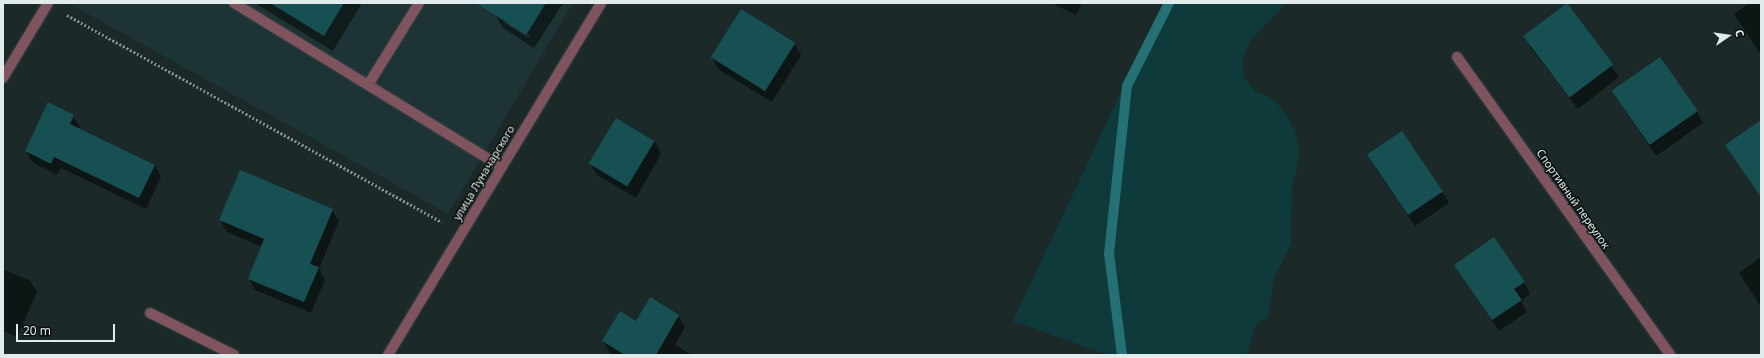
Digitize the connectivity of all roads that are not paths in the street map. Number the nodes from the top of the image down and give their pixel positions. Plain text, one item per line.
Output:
1 (234, 3) edge
2 (419, 3) edge
3 (601, 3) edge
4 (48, 4) edge
5 (1457, 57) dead end
6 (3, 78) edge
7 (368, 85) junction
8 (502, 166) junction
9 (150, 313) dead end
10 (234, 355) edge
11 (388, 355) edge
12 (1670, 355) edge

1 - 7 street
2 - 7 street
3 - 8 street, улица Луначарского
4 - 6 street
5 - 12 street, Спортивный переулок
7 - 8 street
8 - 11 street, улица Луначарского
9 - 10 street

